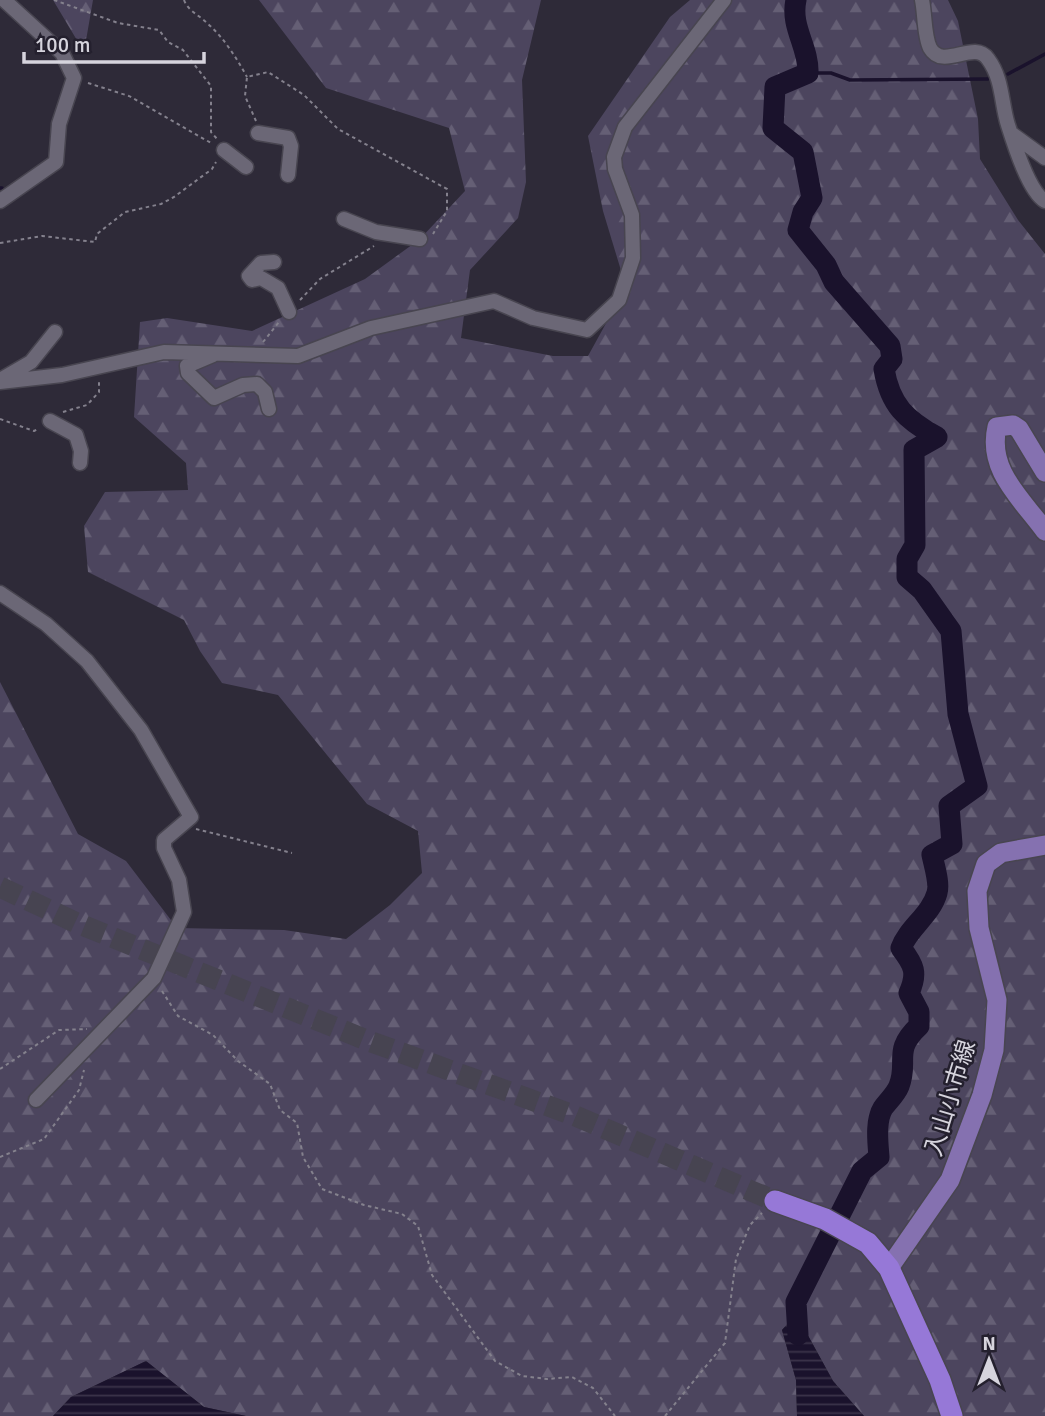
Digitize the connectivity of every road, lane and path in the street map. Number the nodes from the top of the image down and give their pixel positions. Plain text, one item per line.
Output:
1 (5, 0) edge
2 (54, 0) edge
3 (184, 0) edge
4 (723, 0) edge
5 (922, 0) edge
6 (247, 77) dead end
7 (258, 133) dead end
8 (1011, 134) junction
9 (224, 150) junction
10 (1045, 158) edge
11 (246, 167) dead end
12 (288, 175) dead end
13 (0, 201) edge
14 (1045, 201) edge
15 (344, 219) dead end
16 (420, 239) dead end
17 (0, 243) edge
18 (274, 262) dead end
19 (289, 312) dead end
20 (55, 332) dead end
21 (221, 352) junction
22 (97, 367) junction
23 (0, 381) edge
24 (270, 409) dead end
25 (0, 419) edge
26 (50, 421) junction
27 (80, 463) dead end
28 (1045, 472) edge
29 (1045, 531) edge
30 (0, 593) edge
31 (181, 827) junction
32 (1045, 845) edge
33 (292, 853) dead end
34 (154, 978) junction
35 (105, 1029) junction
36 (84, 1050) junction
37 (0, 1069) edge
38 (36, 1100) dead end
39 (0, 1157) edge
40 (775, 1201) joint
41 (890, 1268) junction
42 (615, 1416) edge
43 (665, 1416) edge
44 (952, 1416) edge

1 - 13 street
2 - 9 path
3 - 6 path
4 - 21 street
5 - 8 street
7 - 12 street
8 - 10 street
8 - 14 street
9 - 11 street
9 - 17 path
15 - 16 street
18 - 19 street
20 - 23 street
21 - 22 street
21 - 24 street
22 - 23 street
22 - 26 path
25 - 26 path
26 - 27 street
28 - 29 main road
30 - 31 street
31 - 33 path
31 - 34 street
32 - 41 main road, 入山小市線
34 - 35 street
34 - 42 path
35 - 36 street
35 - 37 path
36 - 38 street
36 - 39 path
40 - 41 highway
40 - 43 path
41 - 44 highway

